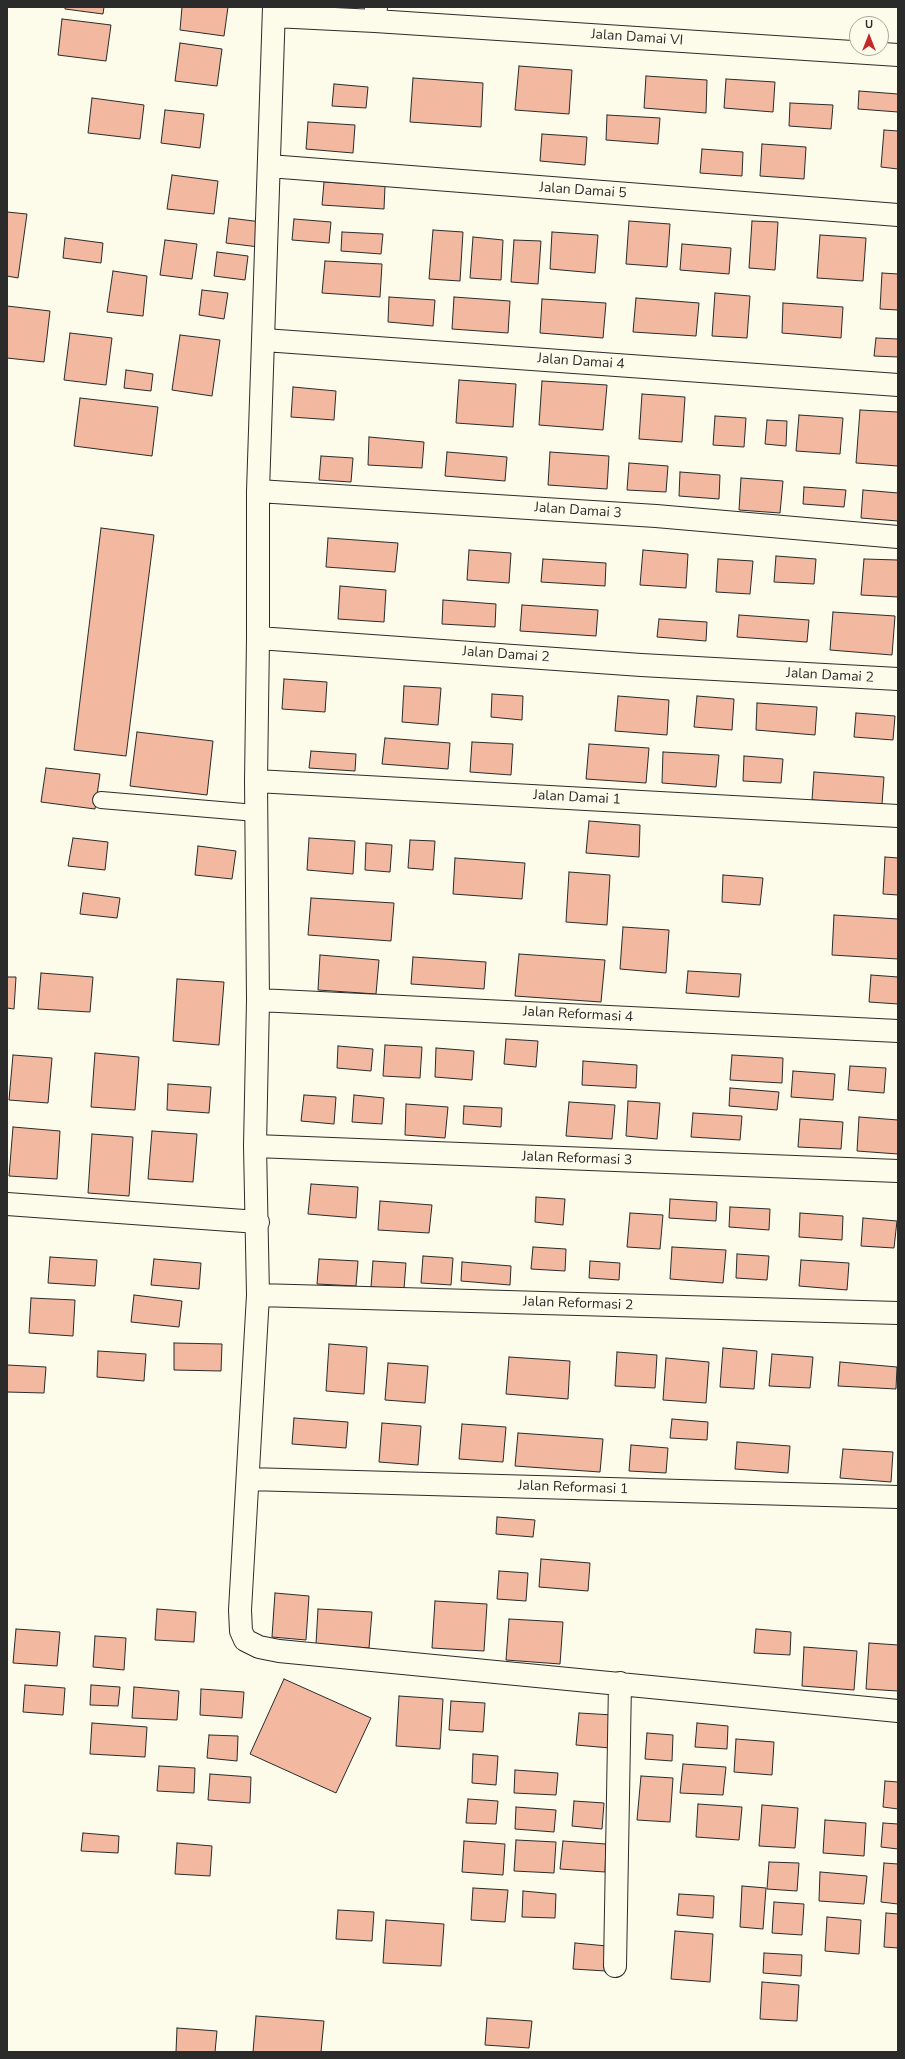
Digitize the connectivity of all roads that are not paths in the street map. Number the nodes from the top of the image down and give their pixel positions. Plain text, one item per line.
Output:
1 (274, 11) edge
2 (376, 14) edge
3 (898, 55) edge
4 (269, 166) junction
5 (898, 215) edge
6 (264, 340) junction
7 (898, 385) edge
8 (258, 491) junction
9 (898, 536) edge
10 (258, 638) junction
11 (898, 680) edge
12 (256, 781) junction
13 (101, 800) dead end
14 (256, 812) junction
15 (898, 816) edge
16 (258, 1000) junction
17 (898, 1031) edge
18 (255, 1146) junction
19 (898, 1171) edge
20 (7, 1204) edge
21 (258, 1222) junction
22 (258, 1295) junction
23 (898, 1313) edge
24 (248, 1480) junction
25 (898, 1497) edge
26 (620, 1683) junction
27 (898, 1711) edge
28 (615, 1966) dead end

1 - 2 street, Jalan Damai VI
1 - 4 street
2 - 3 street, Jalan Damai VI
4 - 5 street, Jalan Damai 5
4 - 6 street
6 - 7 street, Jalan Damai 4
6 - 8 street
8 - 9 street, Jalan Damai 3
8 - 10 street
10 - 11 street, Jalan Damai 2
10 - 12 street
12 - 14 street
12 - 15 street, Jalan Damai 1
13 - 14 lane
14 - 16 street
16 - 17 street, Jalan Reformasi 4
16 - 18 street
18 - 19 street, Jalan Reformasi 3
18 - 21 street
20 - 21 street
21 - 22 street
22 - 23 street, Jalan Reformasi 2
22 - 24 street
24 - 25 street, Jalan Reformasi 1
24 - 26 street
26 - 27 street
26 - 28 street

